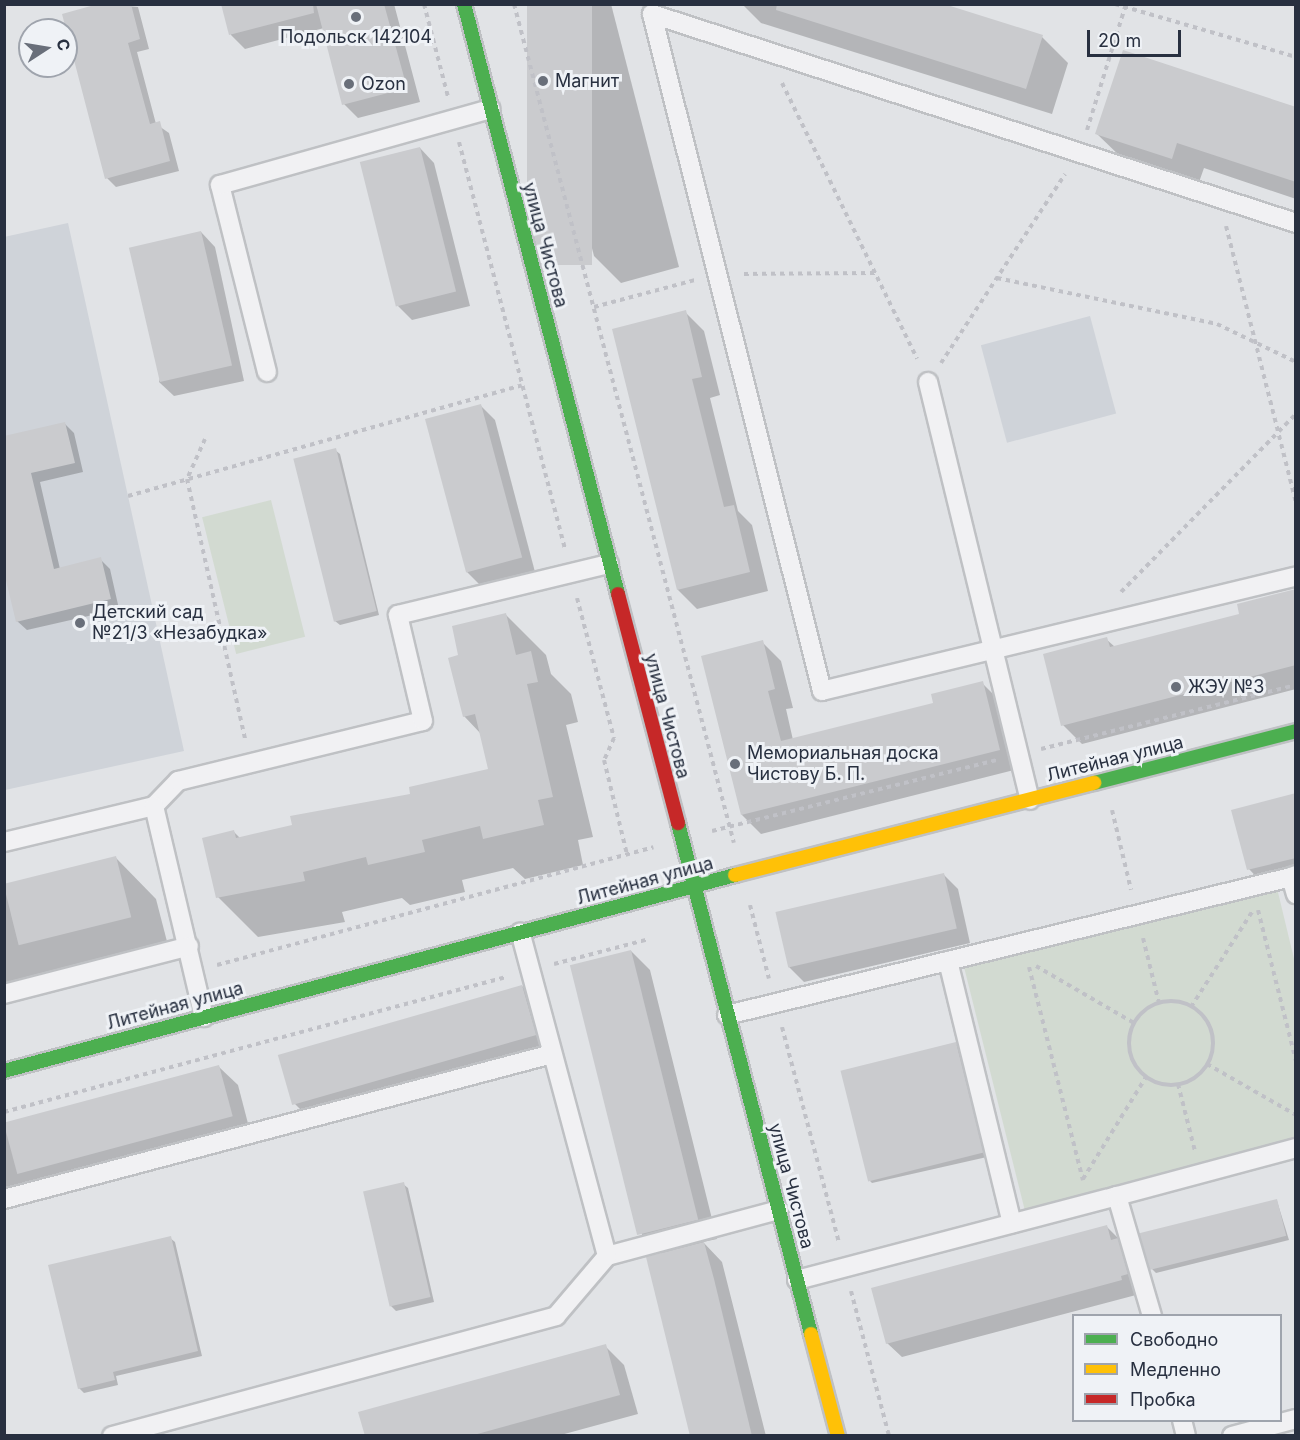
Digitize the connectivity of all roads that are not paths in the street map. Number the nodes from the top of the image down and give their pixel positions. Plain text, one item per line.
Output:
1 (464, 4) edge
2 (650, 9) edge
3 (491, 109) junction
4 (1296, 223) edge
5 (267, 372) dead end
6 (928, 382) road end
7 (609, 564) junction
8 (1296, 576) edge
9 (992, 650) junction
10 (1296, 731) edge
11 (1030, 800) junction
12 (154, 806) junction
13 (4, 842) edge
14 (1294, 882) edge
15 (693, 886) junction
16 (520, 932) junction
17 (189, 946) junction
18 (948, 961) junction
19 (4, 994) edge
20 (727, 1015) junction
21 (204, 1017) junction
22 (552, 1054) junction
23 (4, 1071) edge
24 (1296, 1148) edge
25 (1117, 1196) junction
26 (4, 1199) edge
27 (778, 1210) junction
28 (1012, 1223) junction
29 (607, 1256) junction
30 (797, 1280) junction
31 (1151, 1314) edge
32 (1296, 1419) edge
33 (112, 1436) edge
34 (838, 1436) edge
35 (1232, 1436) edge

1 - 3 street, улица Чистова
2 - 4 lane
2 - 9 lane
3 - 5 lane
3 - 7 street, улица Чистова
6 - 9 lane
7 - 12 lane
7 - 15 street, улица Чистова
8 - 9 lane
9 - 11 lane
10 - 11 street, Литейная улица
11 - 15 street, Литейная улица
12 - 13 lane
12 - 17 lane
14 - 18 lane
15 - 16 street, Литейная улица
15 - 20 street, улица Чистова
16 - 21 street, Литейная улица
16 - 22 lane
17 - 19 lane
17 - 21 lane
18 - 20 lane
18 - 28 lane
20 - 27 street, улица Чистова
21 - 23 street, Литейная улица
22 - 26 lane
22 - 29 lane
24 - 25 lane
25 - 28 lane
25 - 31 lane
27 - 29 lane
27 - 30 street, улица Чистова
28 - 30 lane
29 - 33 lane
30 - 34 street, улица Чистова
32 - 35 lane

